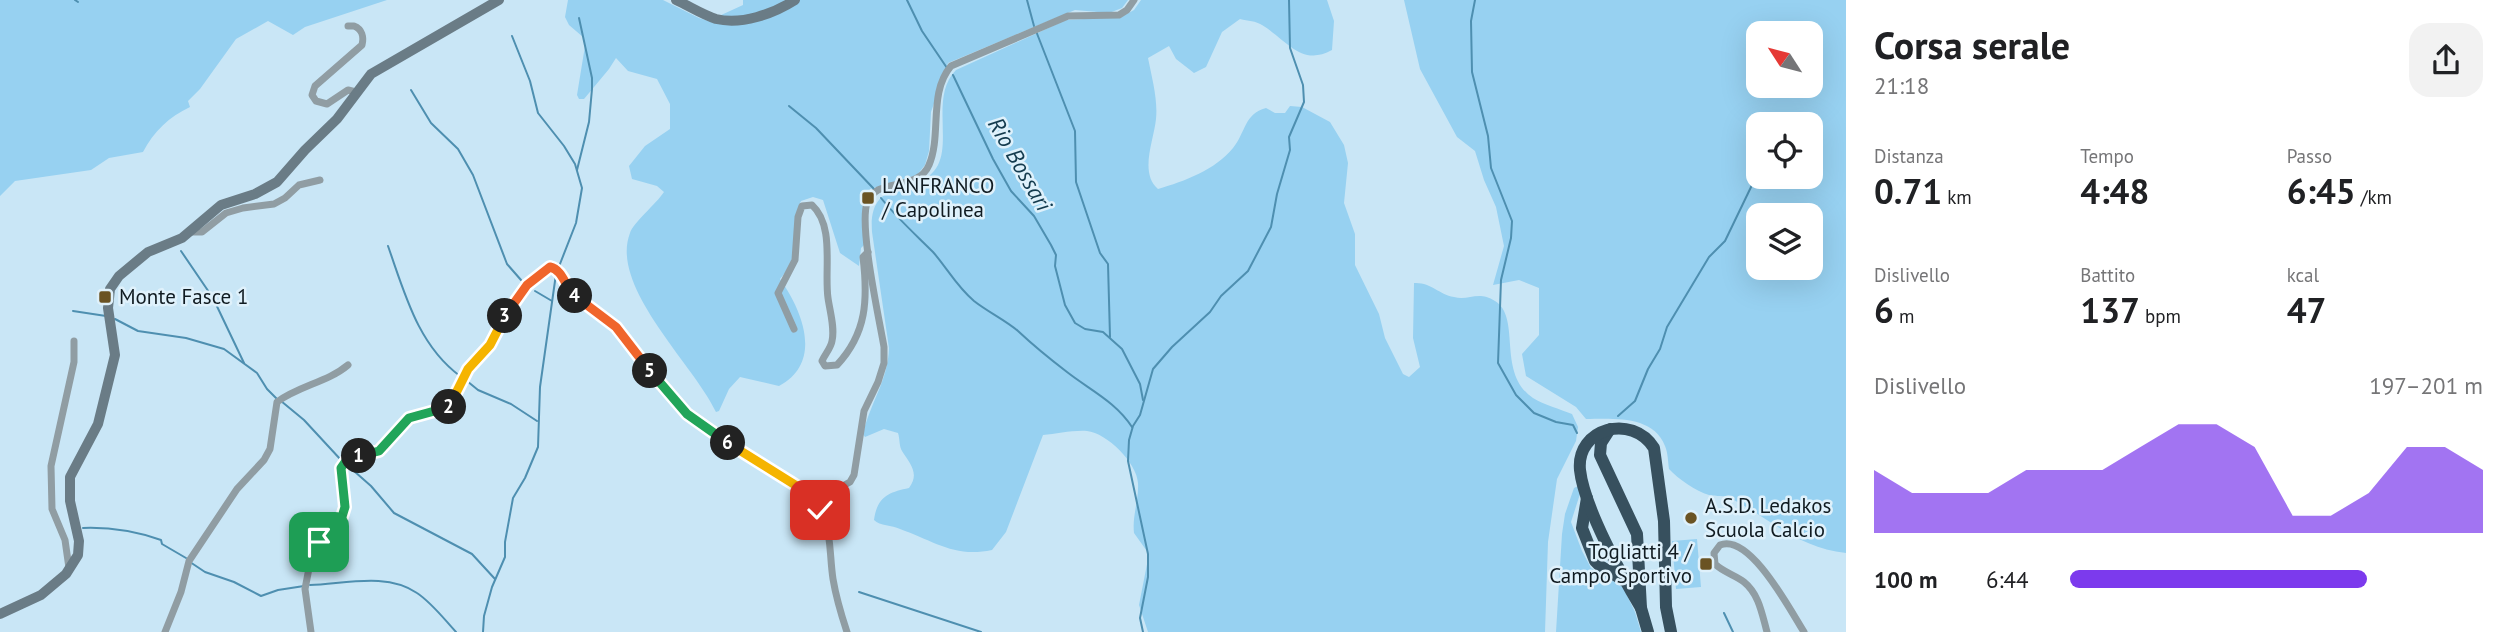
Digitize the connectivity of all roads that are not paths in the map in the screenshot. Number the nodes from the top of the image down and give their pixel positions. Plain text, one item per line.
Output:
1 (499, 0) edge
2 (676, 0) edge
3 (794, 0) edge
4 (1134, 0) edge
5 (348, 26) dead end
6 (356, 92) junction
7 (320, 180) dead end
8 (191, 232) junction
9 (868, 252) junction
10 (794, 329) dead end
11 (74, 341) dead end
12 (348, 365) dead end
13 (1610, 429) junction
14 (800, 488) junction
15 (1587, 498) junction
16 (69, 569) junction
17 (1625, 581) junction
18 (1642, 608) junction
19 (0, 614) edge
20 (165, 632) edge
21 (310, 632) edge
22 (846, 632) edge
23 (1648, 632) edge
24 (1671, 632) edge
25 (1767, 632) edge
26 (1804, 632) edge

1 - 6 main road
2 - 3 main road
4 - 9 street
5 - 6 street
6 - 8 main road
7 - 8 street
8 - 16 main road
9 - 10 street
9 - 14 street
11 - 16 street
12 - 20 street
13 - 15 highway
13 - 18 highway
13 - 24 highway
14 - 21 street
14 - 22 street
15 - 17 highway
15 - 17 highway
16 - 19 main road
17 - 18 highway
18 - 23 highway
25 - 26 street

